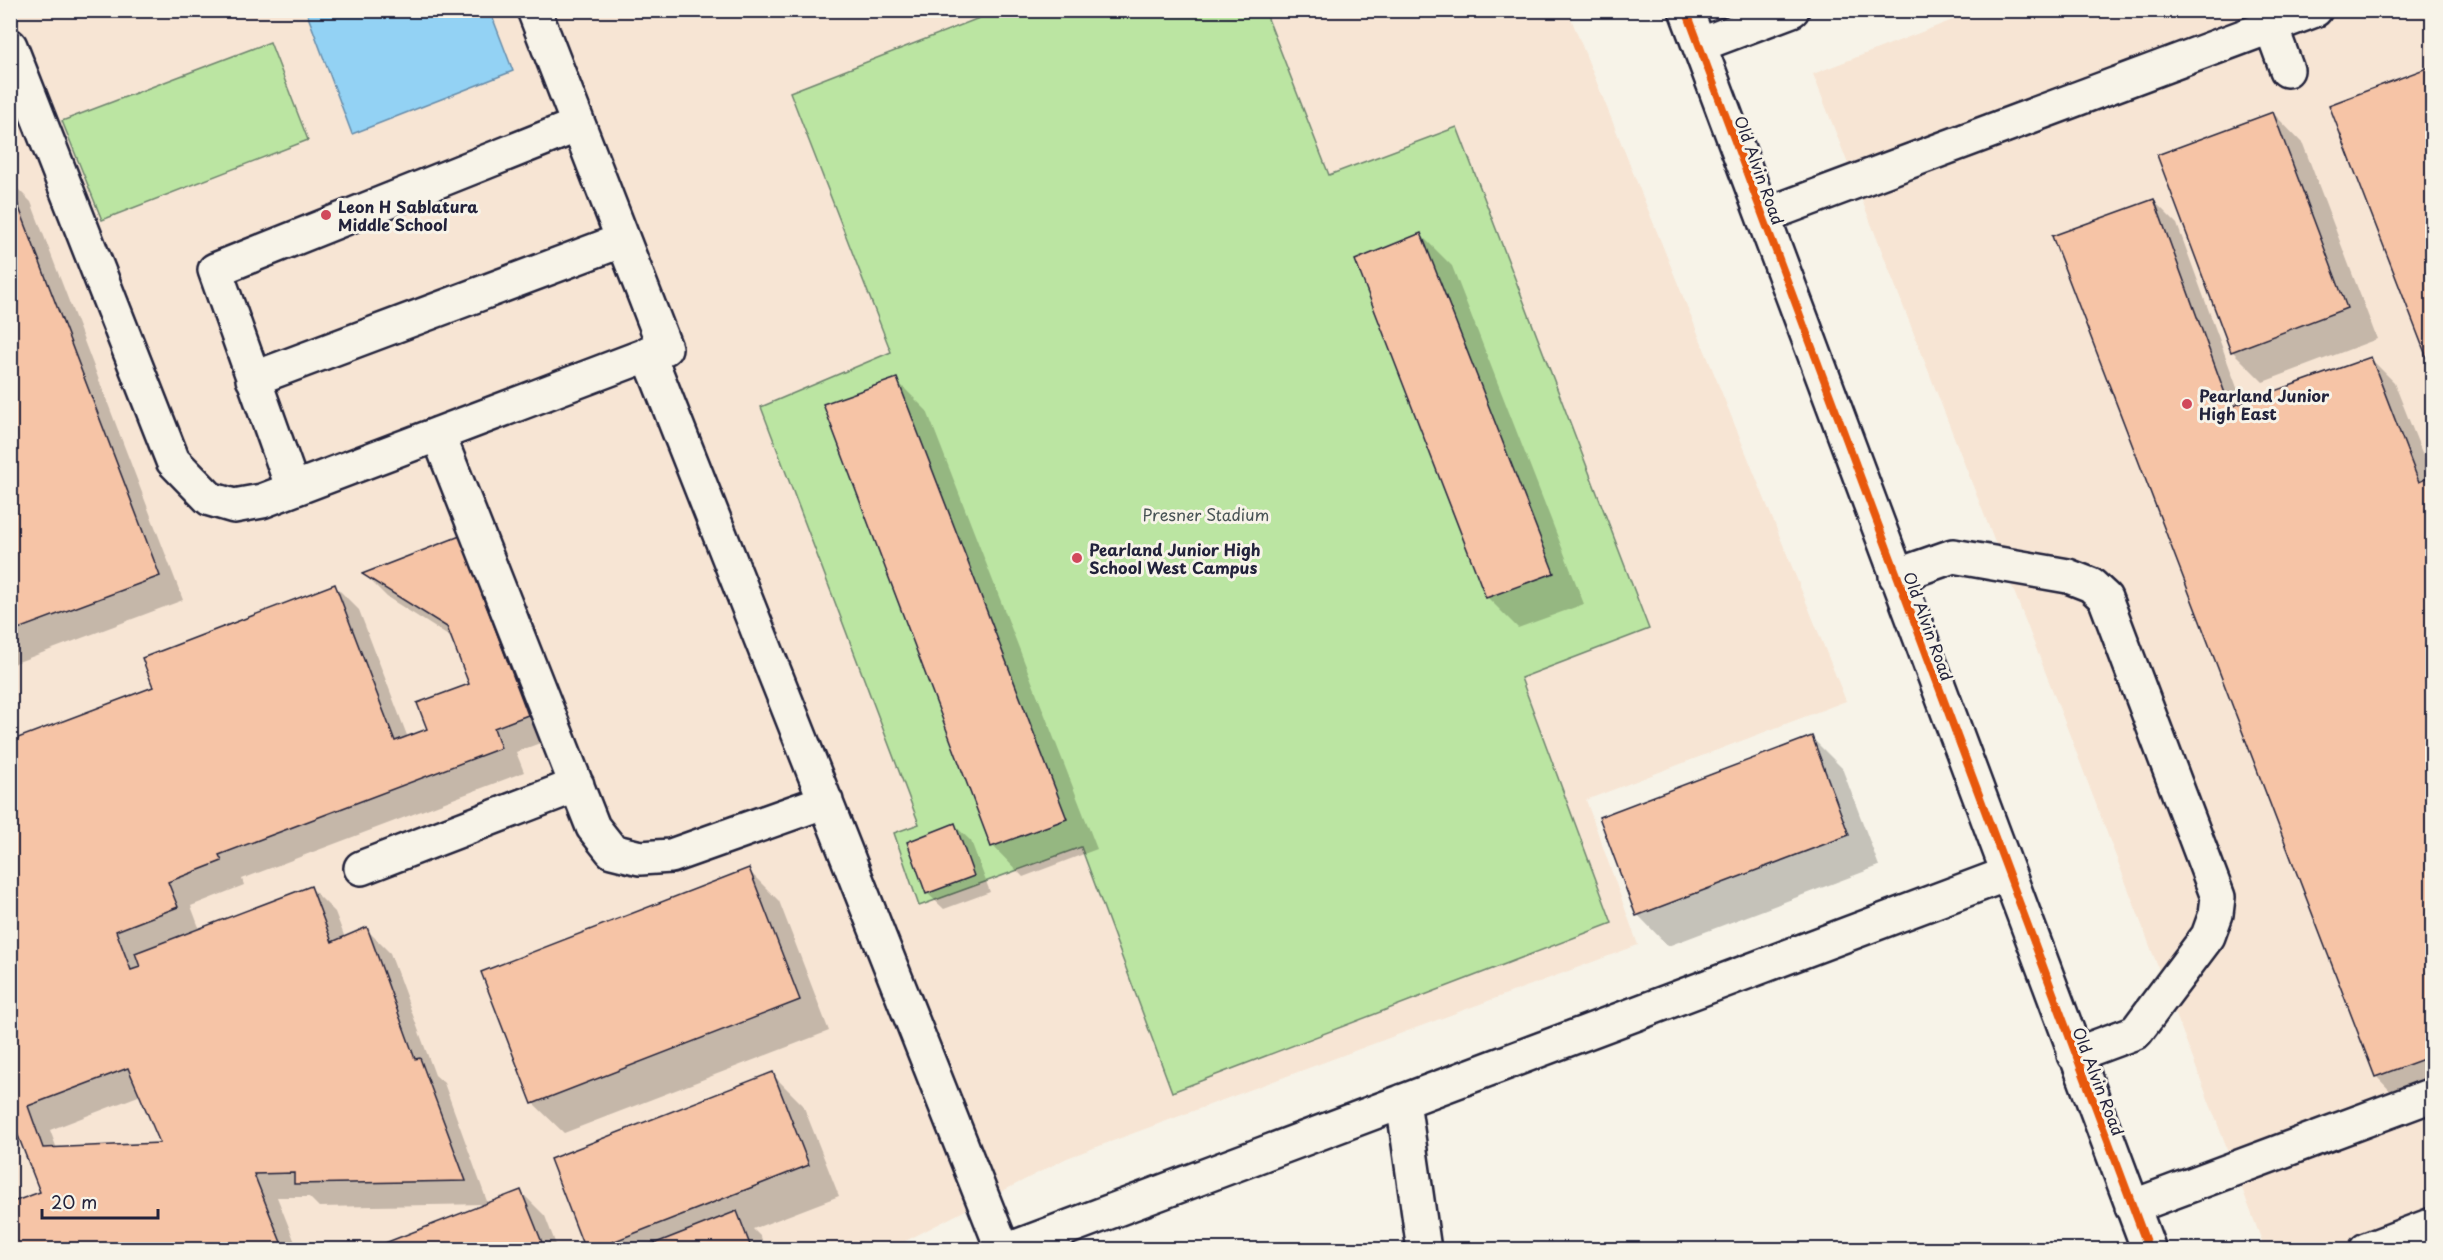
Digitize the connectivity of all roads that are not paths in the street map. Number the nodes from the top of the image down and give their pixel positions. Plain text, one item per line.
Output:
1 (534, 10) edge
2 (1686, 10) edge
3 (1792, 10) edge
4 (2315, 10) edge
5 (2268, 18) edge
6 (1699, 45) junction
7 (10, 46) edge
8 (2287, 70) dead end
9 (578, 124) junction
10 (1763, 216) junction
11 (623, 240) junction
12 (648, 354) junction
13 (253, 379) junction
14 (438, 434) junction
15 (293, 489) junction
16 (1896, 576) junction
17 (577, 785) junction
18 (826, 801) junction
19 (361, 868) dead end
20 (2007, 874) junction
21 (2074, 1055) junction
22 (2433, 1095) edge
23 (1403, 1101) junction
24 (2132, 1207) junction
25 (2433, 1225) edge
26 (1003, 1250) edge
27 (1008, 1250) edge
28 (1424, 1250) edge
29 (2149, 1250) edge
30 (2366, 1250) edge

1 - 9 street
2 - 6 street, Old Alvin Road
3 - 6 street
4 - 5 street
5 - 8 street
5 - 10 street
6 - 10 street, Old Alvin Road
7 - 15 street
9 - 11 street
9 - 13 street
10 - 16 street, Old Alvin Road
11 - 12 street
11 - 13 street
12 - 14 street
12 - 18 street
13 - 15 street
14 - 15 street
14 - 17 street
16 - 20 street, Old Alvin Road
16 - 21 street
17 - 18 street
17 - 19 street
18 - 26 street
20 - 21 street, Old Alvin Road
20 - 23 street
21 - 24 street, Old Alvin Road
22 - 24 street
23 - 27 street
23 - 28 street
24 - 29 street, Old Alvin Road
25 - 30 street

